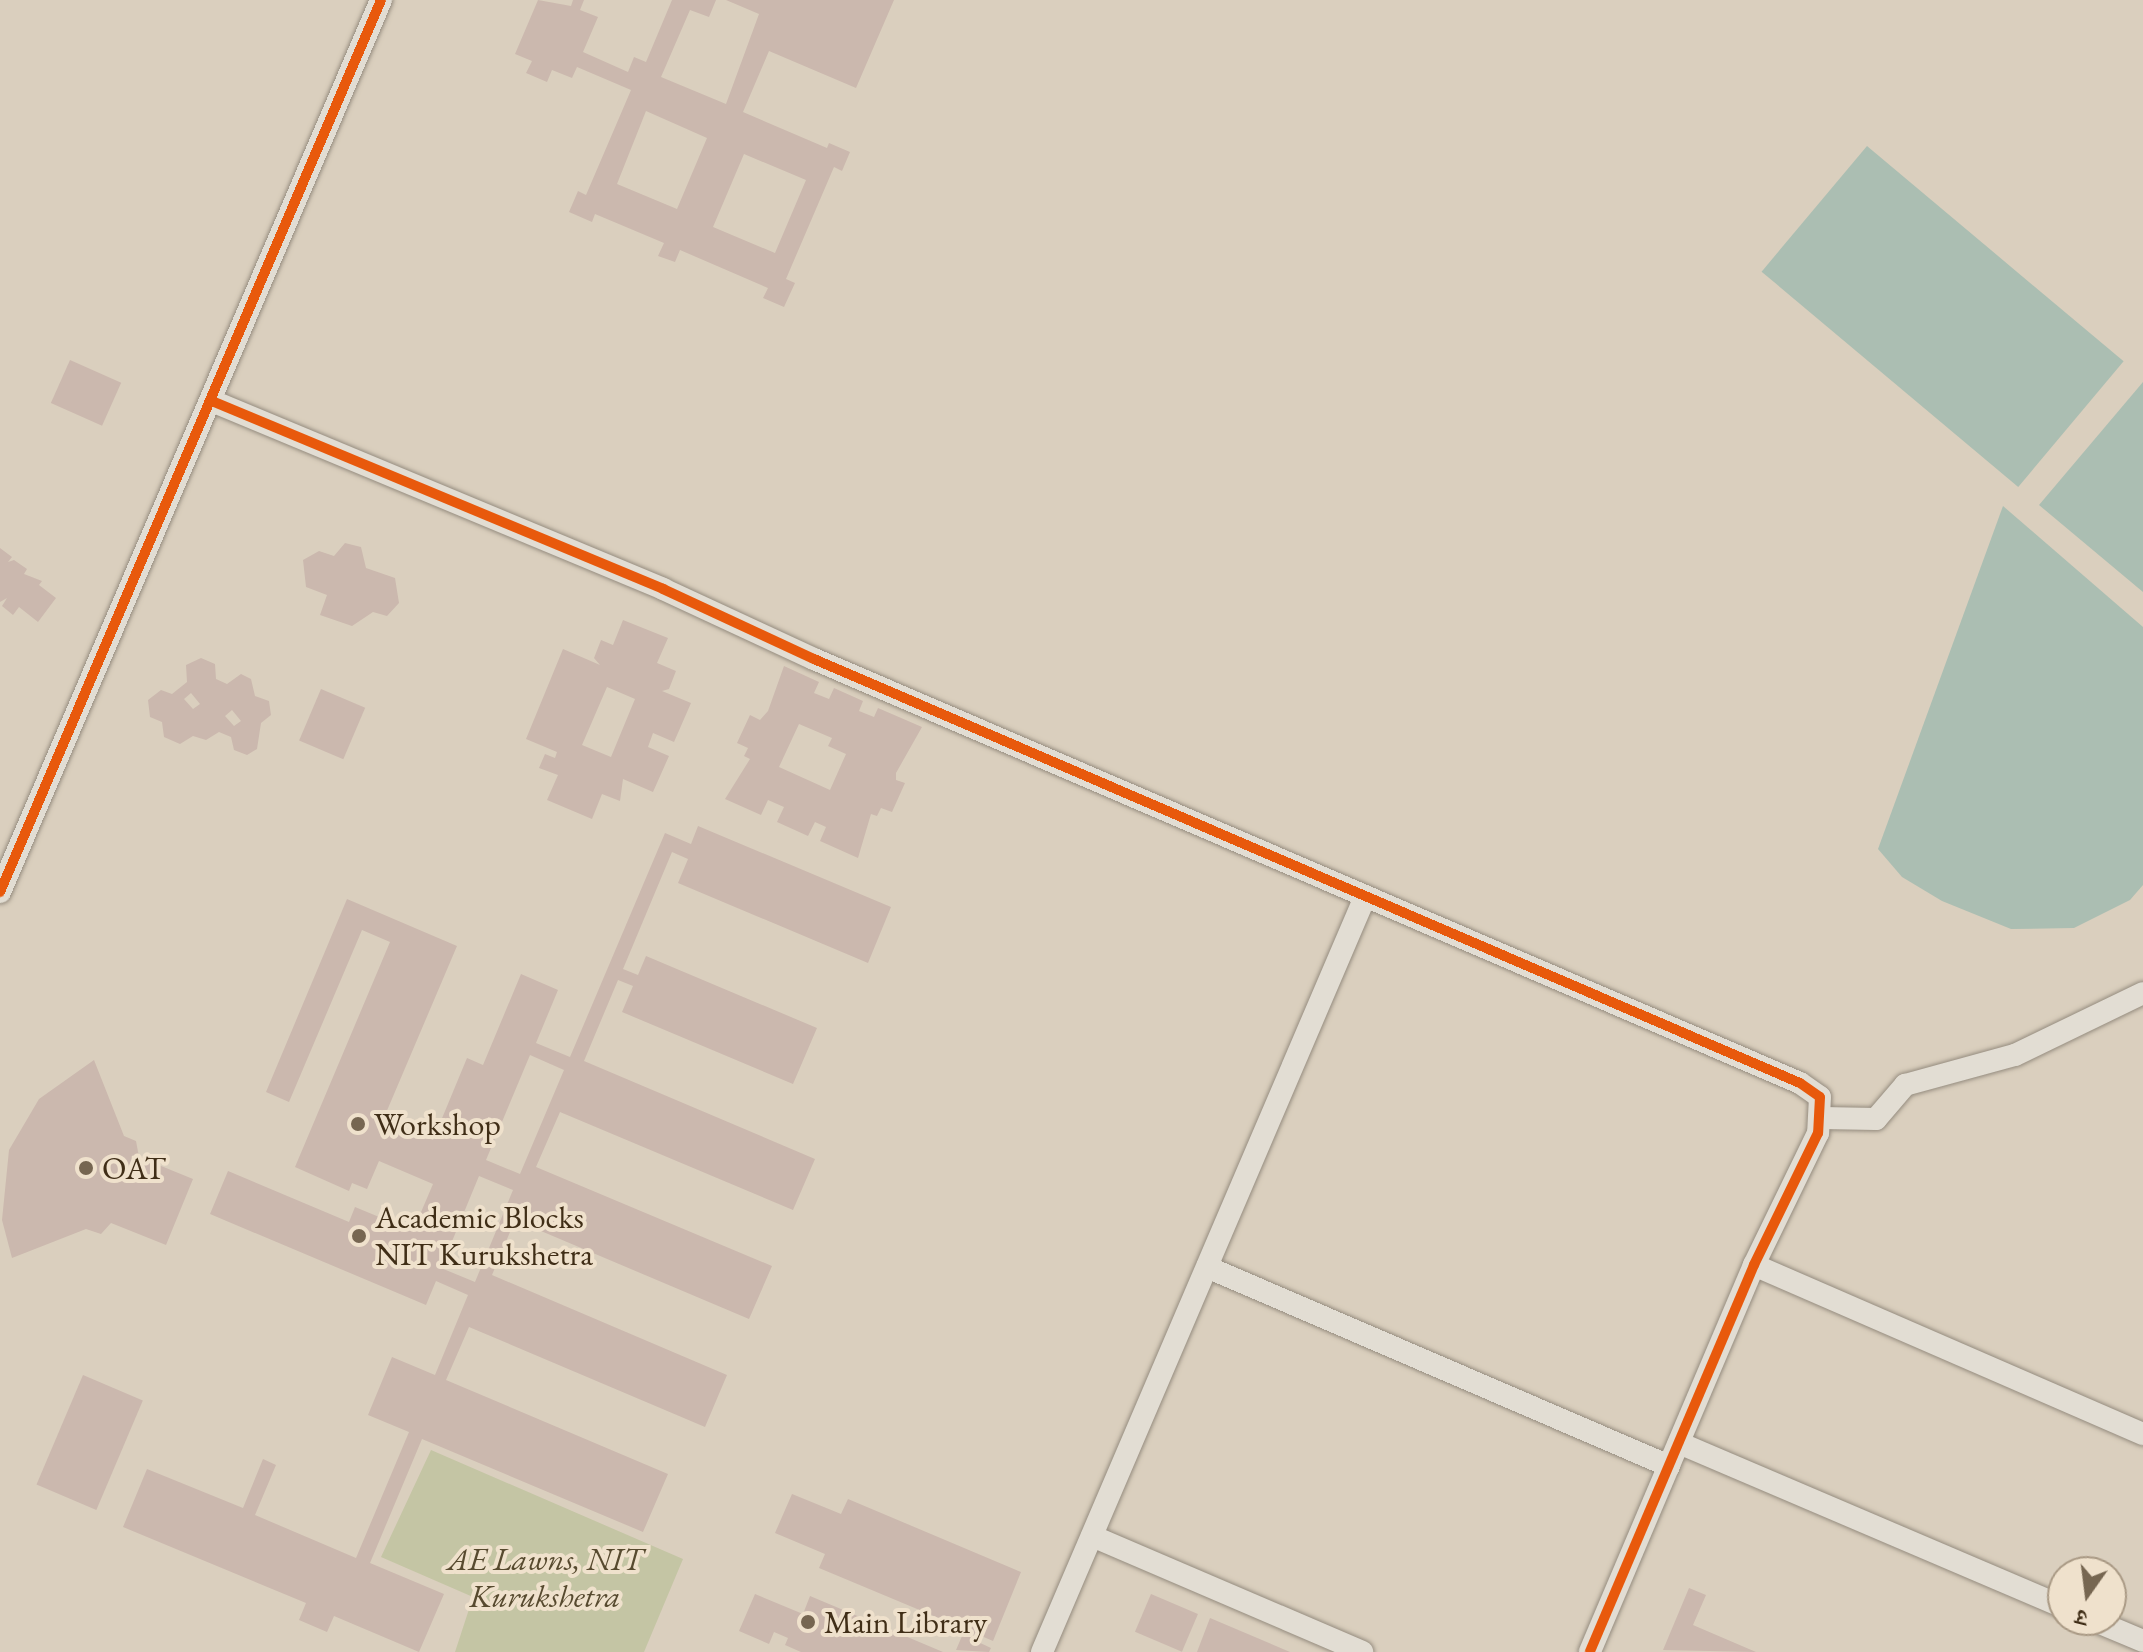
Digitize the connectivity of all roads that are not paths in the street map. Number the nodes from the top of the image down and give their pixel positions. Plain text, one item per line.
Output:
1 (381, 0) edge
2 (212, 401) junction
3 (0, 892) edge
4 (1365, 897) junction
5 (2143, 993) edge
6 (1822, 1118) junction
7 (1754, 1265) junction
8 (1207, 1267) junction
9 (2143, 1434) edge
10 (1679, 1443) junction
11 (1669, 1466) junction
12 (1092, 1536) junction
13 (2047, 1600) edge
14 (1042, 1652) edge
15 (1362, 1652) edge
16 (1590, 1652) edge

1 - 2 street
2 - 3 street
2 - 4 street
4 - 6 street
4 - 8 street
5 - 6 street
6 - 7 street
7 - 9 street
7 - 10 street
8 - 11 street
8 - 12 street
10 - 11 street
10 - 13 street
11 - 16 street
12 - 14 street
12 - 15 street

